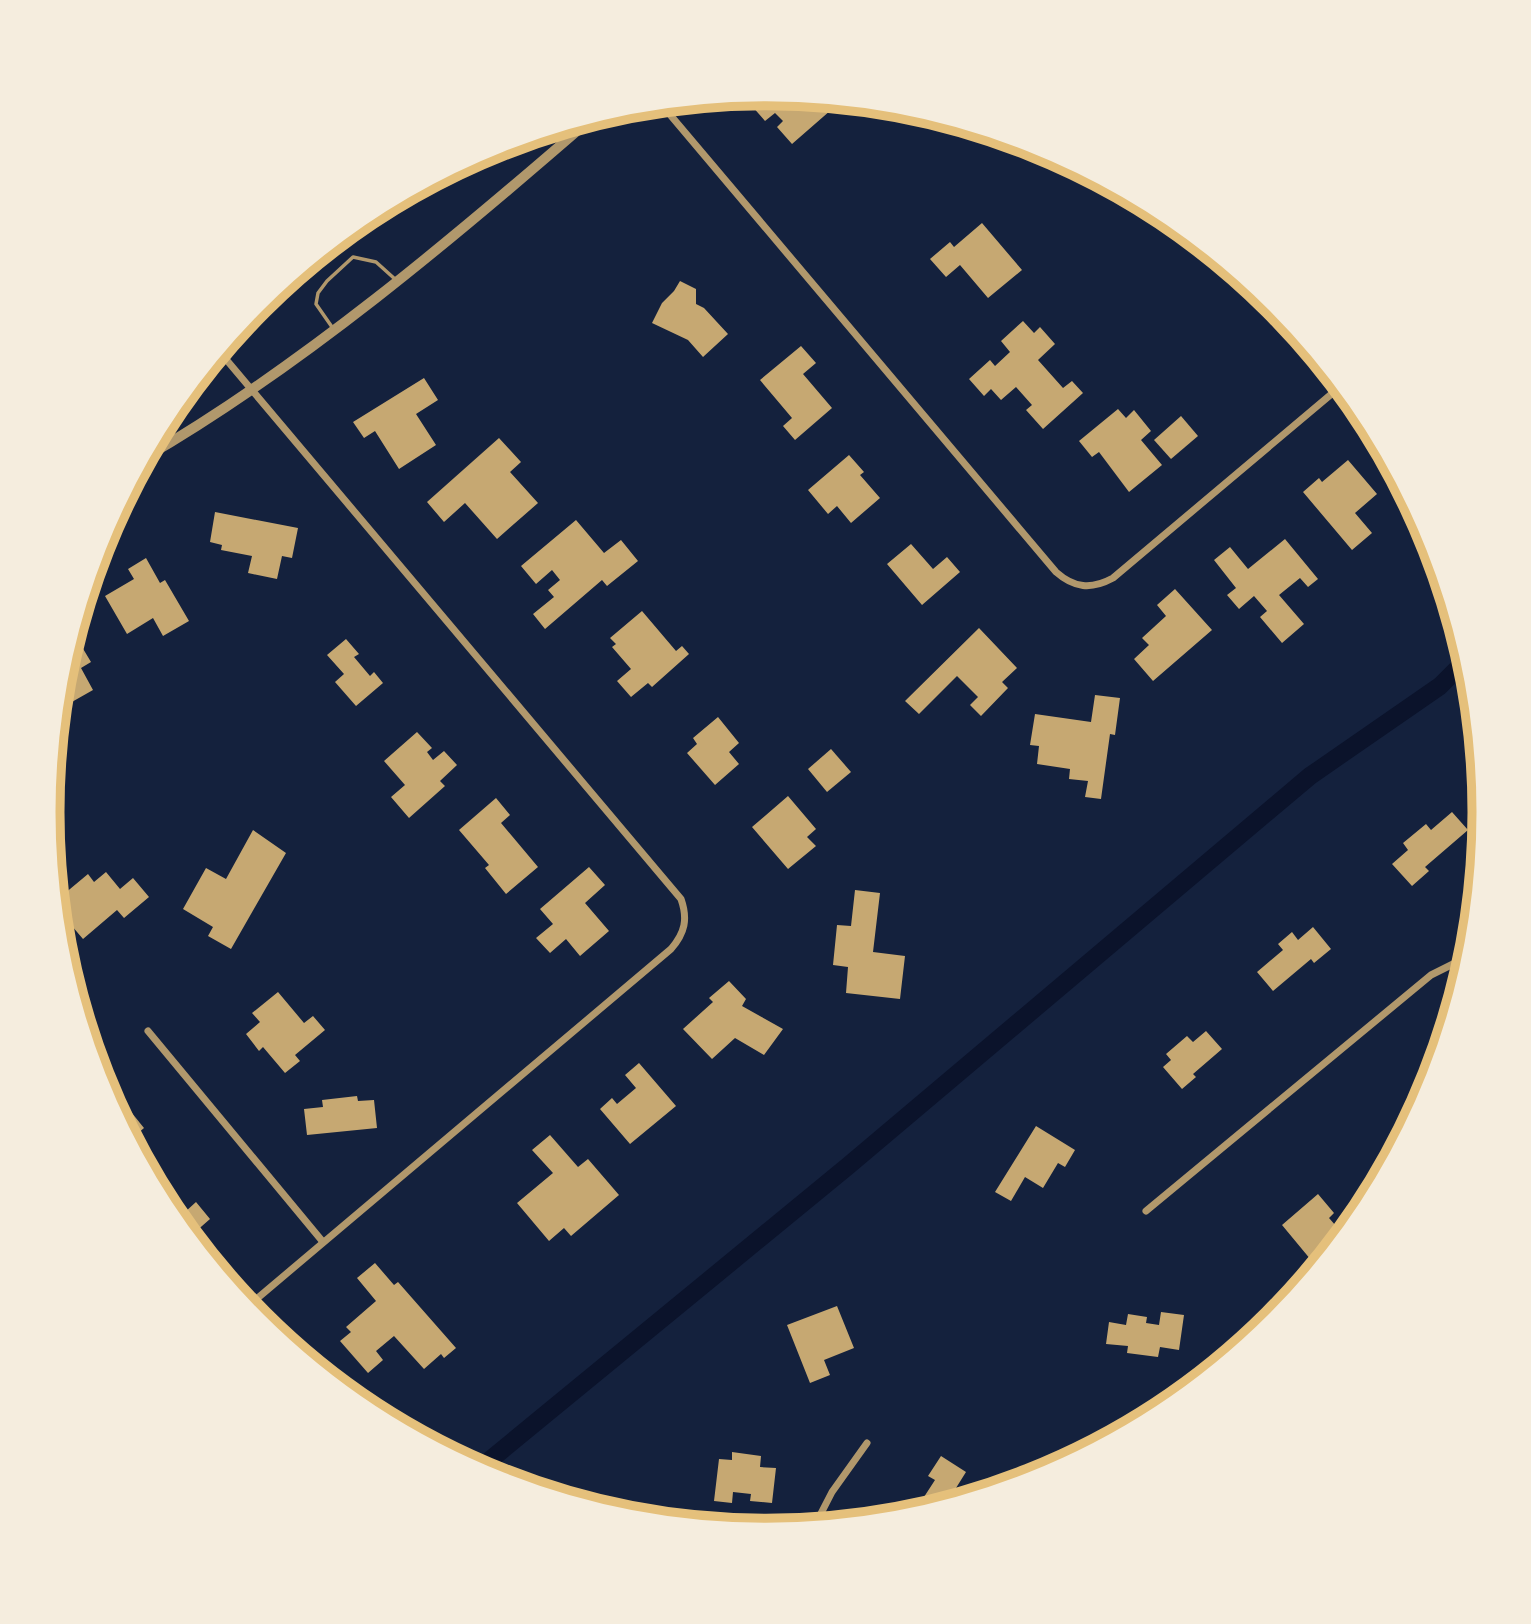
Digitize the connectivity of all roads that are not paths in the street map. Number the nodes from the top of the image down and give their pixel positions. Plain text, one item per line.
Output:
1 (668, 113) edge
2 (574, 133) edge
3 (396, 280) junction
4 (334, 329) junction
5 (225, 358) edge
6 (252, 388) junction
7 (1333, 392) edge
8 (160, 449) edge
9 (1455, 963) edge
10 (148, 1031) dead end
11 (1146, 1211) dead end
12 (323, 1242) junction
13 (256, 1300) edge
14 (867, 1443) dead end
15 (820, 1515) edge

1 - 7 street
2 - 3 street
3 - 4 street
3 - 4 lane
4 - 6 street
5 - 6 street
6 - 8 street
6 - 12 street
9 - 11 street
10 - 12 street
12 - 13 street
14 - 15 street

